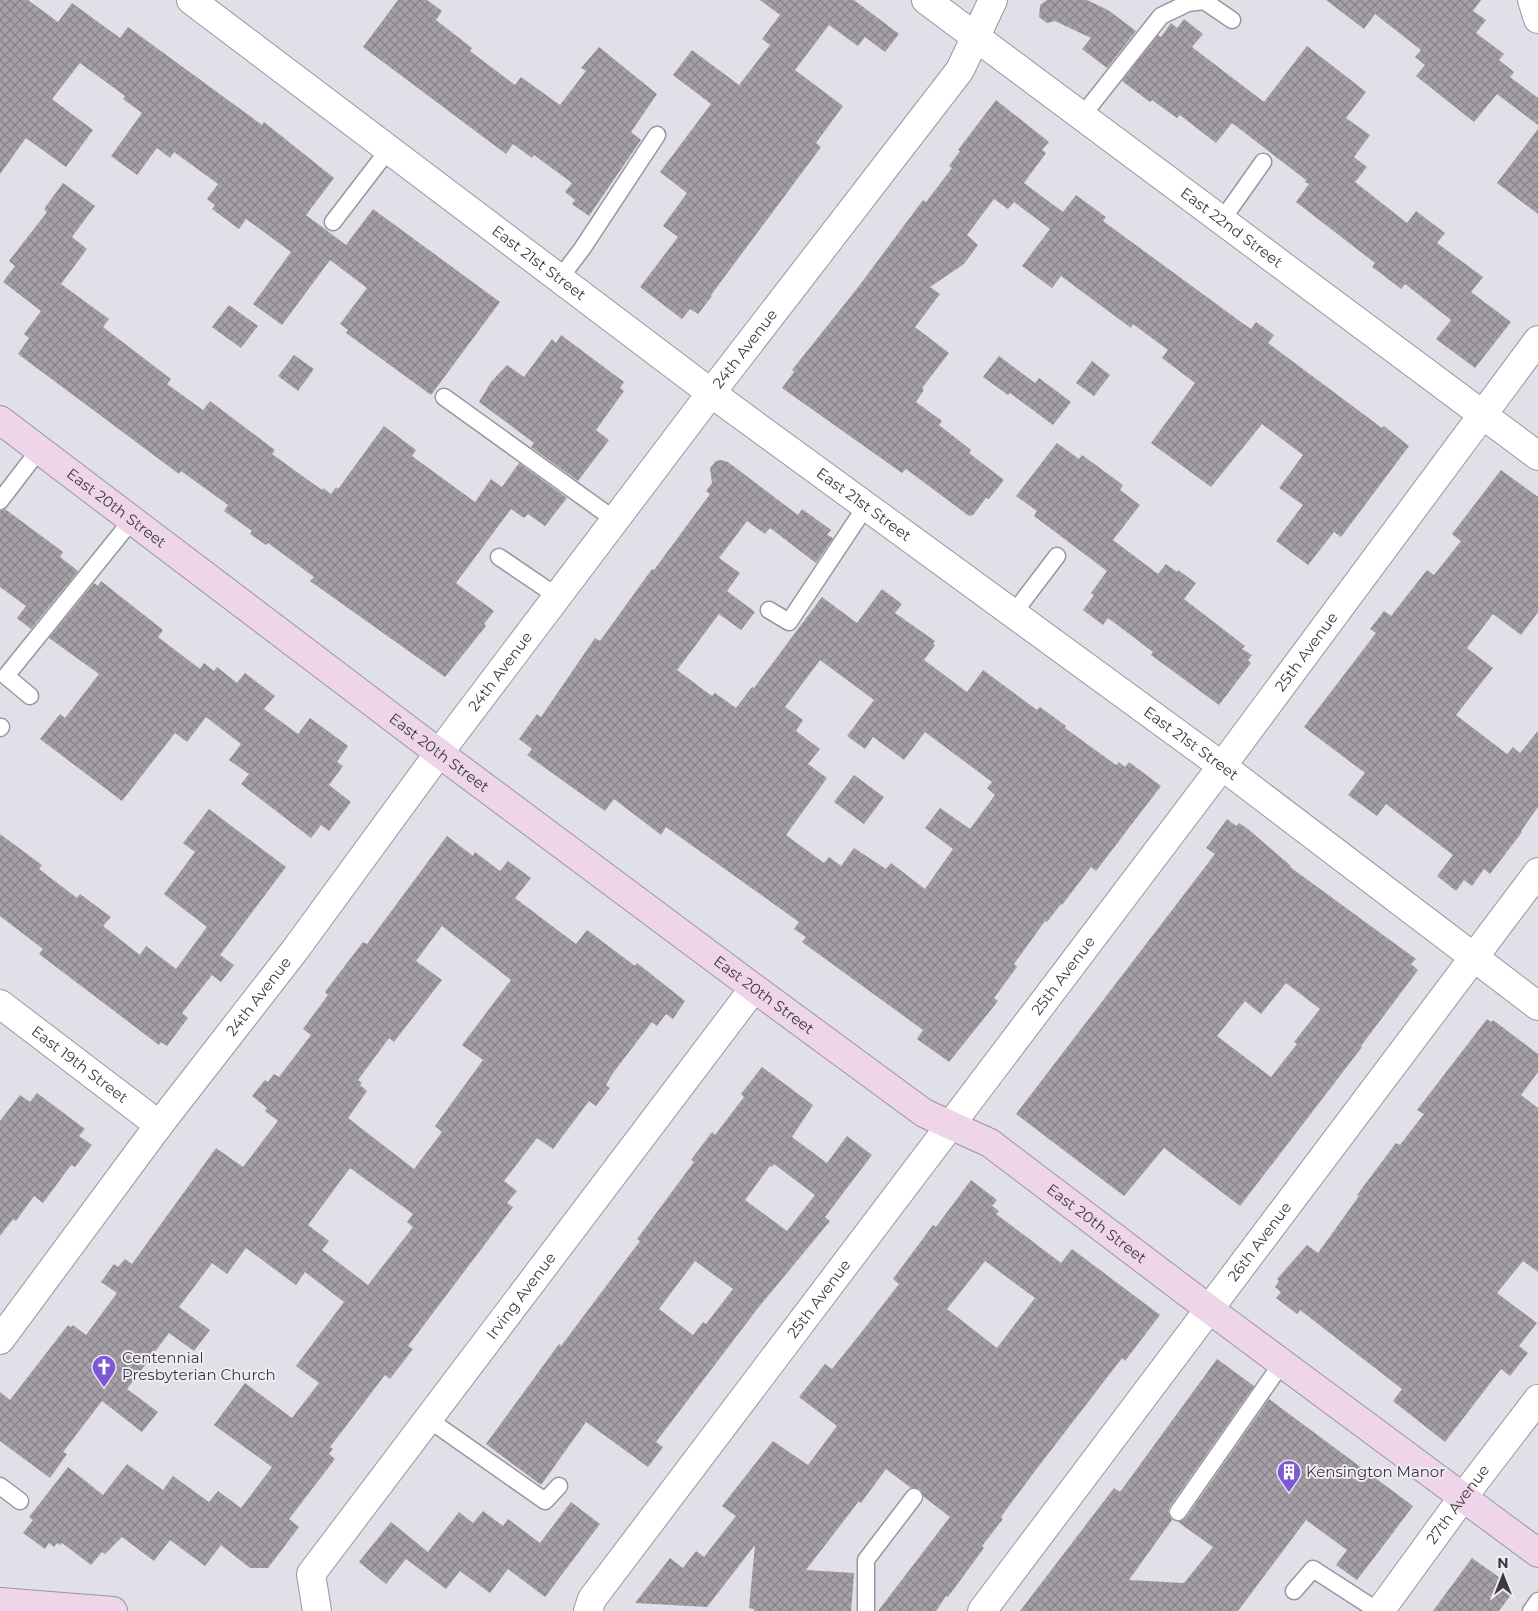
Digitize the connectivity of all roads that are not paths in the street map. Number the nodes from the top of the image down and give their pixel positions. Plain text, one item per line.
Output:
1 (191, 0) edge
2 (926, 0) edge
3 (993, 0) edge
4 (1532, 0) edge
5 (1538, 19) edge
6 (1232, 20) dead end
7 (976, 38) junction
8 (1082, 116) junction
9 (657, 135) dead end
10 (389, 149) junction
11 (1263, 162) dead end
12 (1222, 220) junction
13 (333, 222) dead end
14 (560, 278) junction
15 (1538, 340) edge
16 (711, 393) junction
17 (444, 397) dead end
18 (1483, 415) junction
19 (0, 420) edge
20 (40, 450) junction
21 (1538, 456) edge
22 (0, 501) edge
23 (866, 506) junction
24 (132, 520) junction
25 (615, 520) junction
26 (1057, 556) dead end
27 (499, 557) dead end
28 (558, 597) junction
29 (769, 610) dead end
30 (1014, 614) junction
31 (30, 696) dead end
32 (440, 754) junction
33 (1222, 766) junction
34 (1538, 872) edge
35 (1474, 958) junction
36 (754, 988) junction
37 (0, 1004) edge
38 (1538, 1006) edge
39 (159, 1125) junction
40 (951, 1126) junction
41 (1209, 1309) junction
42 (0, 1340) edge
43 (1282, 1363) junction
44 (1538, 1399) edge
45 (428, 1419) junction
46 (0, 1486) edge
47 (559, 1486) dead end
48 (914, 1497) dead end
49 (1463, 1497) junction
50 (20, 1501) dead end
51 (1178, 1512) dead end
52 (1538, 1553) edge
53 (1294, 1591) dead end
54 (1538, 1601) edge
55 (0, 1602) edge
56 (114, 1611) edge
57 (317, 1611) edge
58 (588, 1611) edge
59 (866, 1611) edge
60 (982, 1611) edge
61 (1379, 1611) edge
62 (1531, 1611) edge

1 - 10 street, East 21st Street
2 - 7 street, East 22nd Street
3 - 7 street, 24th Avenue
4 - 5 street
6 - 8 lane
7 - 8 street, East 22nd Street
7 - 16 street, 24th Avenue
8 - 12 street, East 22nd Street
9 - 14 lane
10 - 13 lane
10 - 14 street, East 21st Street
11 - 12 lane
12 - 18 street, East 22nd Street
14 - 16 street, East 21st Street
15 - 18 street, 25th Avenue
16 - 23 street, East 21st Street
16 - 25 street, 24th Avenue
17 - 25 lane
18 - 21 street, East 22nd Street
18 - 33 street, 25th Avenue
19 - 20 street, East 20th Street
20 - 22 lane
20 - 24 street, East 20th Street
23 - 29 lane
23 - 30 street, East 21st Street
24 - 31 lane
24 - 32 street, East 20th Street
25 - 28 street, 24th Avenue
26 - 30 lane
27 - 28 lane
28 - 32 street, 24th Avenue
30 - 33 street, East 21st Street
32 - 36 street, East 20th Street
32 - 39 street, 24th Avenue
33 - 35 street, East 21st Street
33 - 40 street, 25th Avenue
34 - 35 street, 26th Avenue
35 - 38 street, East 21st Street
35 - 41 street, 26th Avenue
36 - 40 street, East 20th Street
36 - 45 street, Irving Avenue
37 - 39 street, East 19th Street
39 - 42 street, 24th Avenue
40 - 41 street, East 20th Street
40 - 58 street, 25th Avenue
41 - 43 street, East 20th Street
41 - 60 street, 26th Avenue
43 - 49 street, East 20th Street
43 - 51 lane
44 - 49 street, 27th Avenue
45 - 47 lane
45 - 57 street, Irving Avenue
46 - 50 lane
48 - 59 lane
49 - 52 street, East 20th Street
49 - 61 street, 27th Avenue
53 - 61 lane
54 - 62 lane
55 - 56 street

